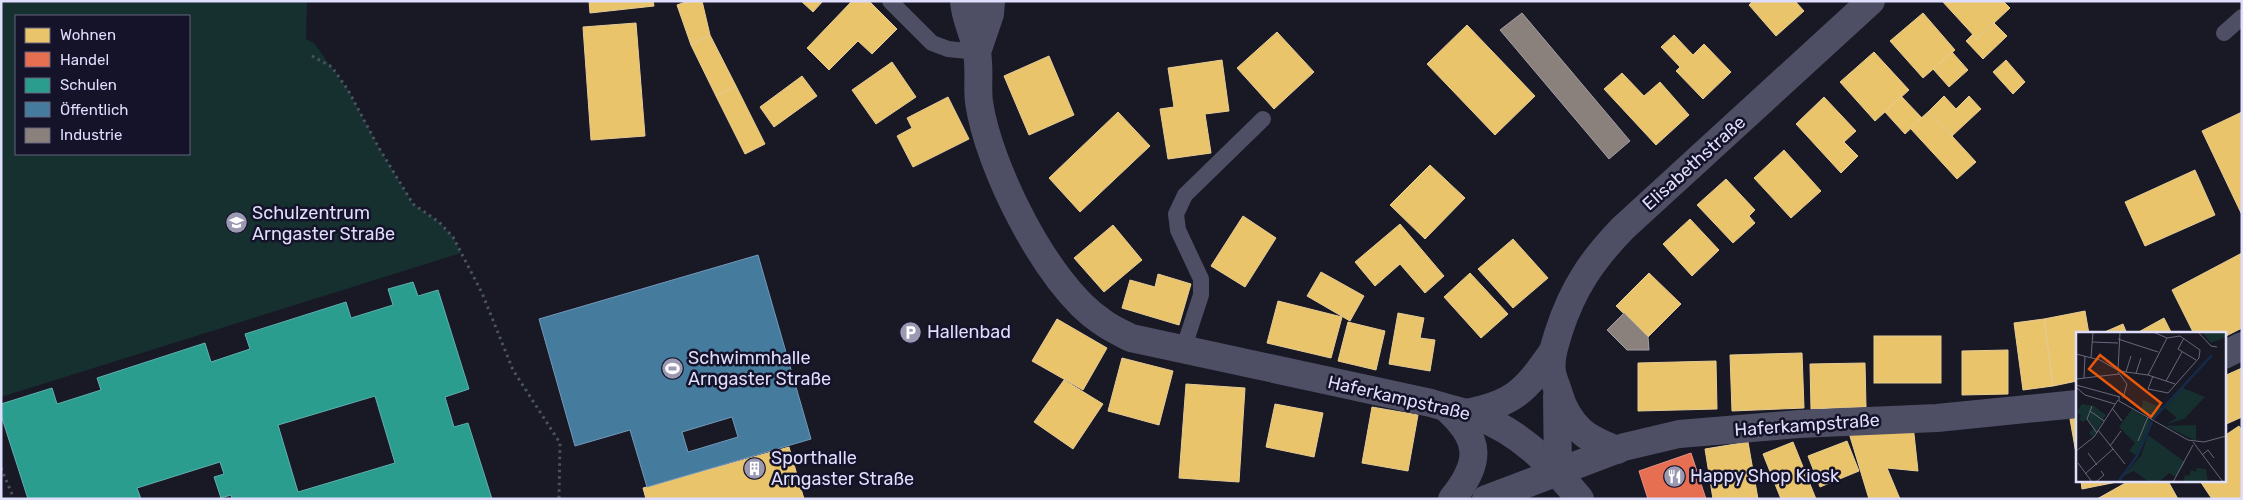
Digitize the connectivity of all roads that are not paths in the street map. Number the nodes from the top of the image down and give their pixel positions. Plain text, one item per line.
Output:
1 (890, 1) edge
2 (964, 1) edge
3 (991, 1) edge
4 (1871, 1) edge
5 (2242, 16) edge
6 (2224, 33) dead end
7 (977, 52) junction
8 (1263, 118) dead end
9 (2242, 346) edge
10 (1183, 350) junction
11 (1553, 351) junction
12 (2226, 354) edge
13 (1557, 388) junction
14 (2076, 404) edge
15 (1456, 410) junction
16 (1617, 450) junction
17 (1558, 472) junction
18 (1452, 499) edge
19 (1486, 499) edge
20 (1580, 499) edge

1 - 7 lane
2 - 7 street, Haferkampstraße
3 - 7 street, Haferkampstraße
4 - 11 street, Elisabethstraße
5 - 6 lane
7 - 10 street, Haferkampstraße
8 - 10 lane
9 - 12 street
10 - 15 street, Haferkampstraße
11 - 13 street
11 - 15 street
13 - 16 street
13 - 17 street
14 - 16 street, Haferkampstraße
15 - 17 street, Haferkampstraße
15 - 18 street
16 - 17 street, Haferkampstraße
17 - 19 street
17 - 20 street

